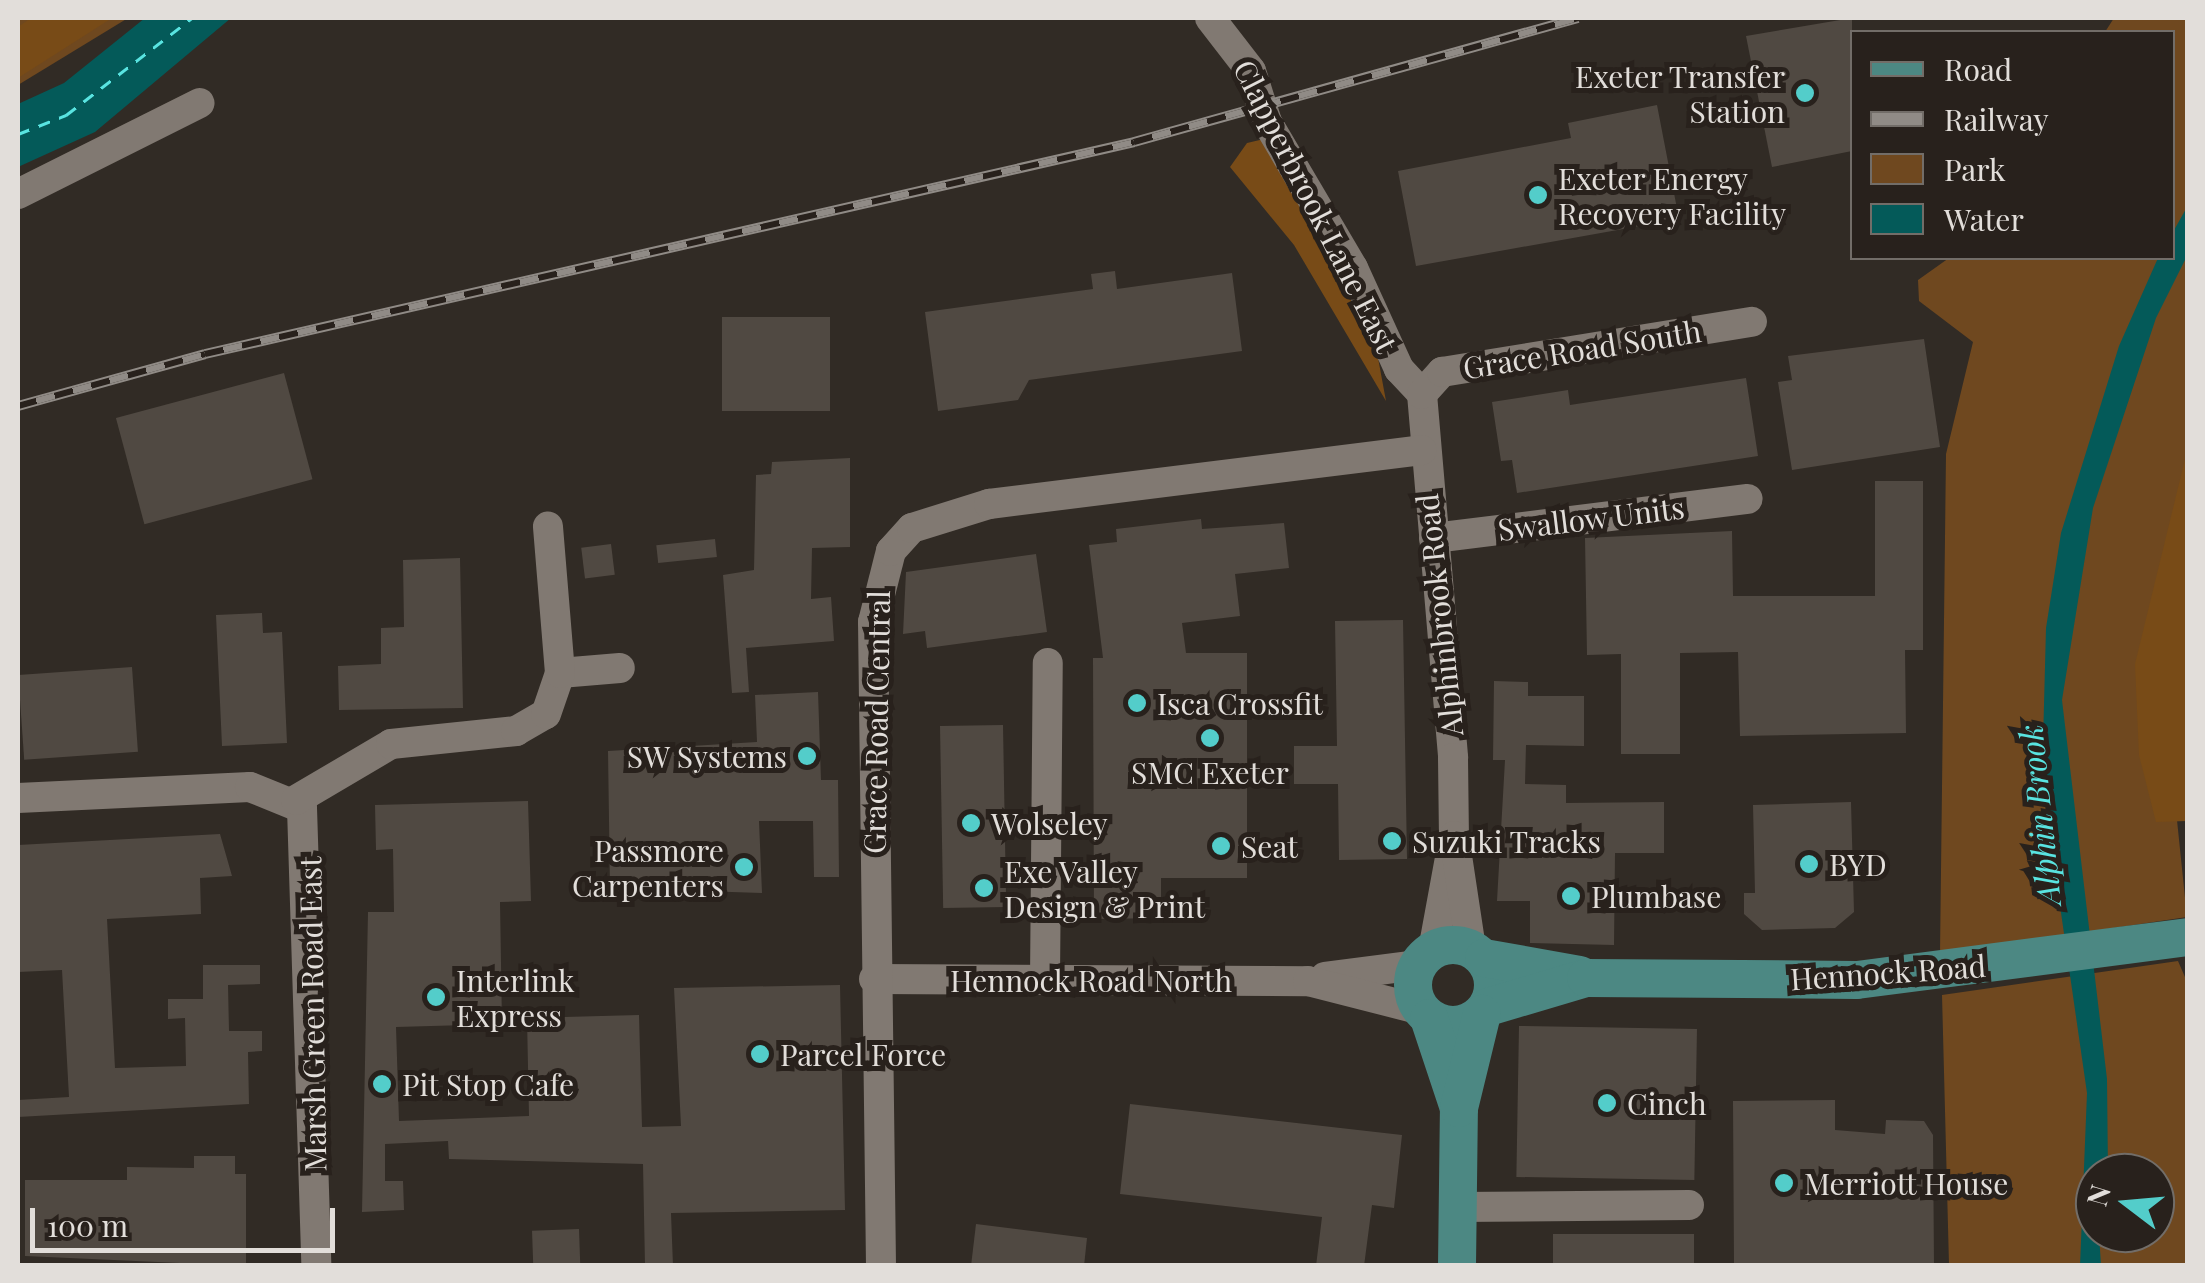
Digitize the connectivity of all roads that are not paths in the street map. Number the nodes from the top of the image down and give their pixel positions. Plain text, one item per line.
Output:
1 (1210, 18) edge
2 (200, 104) dead end
3 (18, 194) edge
4 (1746, 331) dead end
5 (1422, 394) junction
6 (1422, 450) junction
7 (1748, 499) dead end
8 (548, 526) dead end
9 (1434, 538) junction
10 (1048, 664) dead end
11 (620, 668) dead end
12 (560, 674) junction
13 (18, 798) edge
14 (302, 812) junction
15 (1454, 836) junction
16 (2188, 938) edge
17 (1478, 953) junction
18 (1425, 958) junction
19 (1586, 978) junction
20 (874, 979) junction
21 (1045, 979) junction
22 (1308, 980) junction
23 (1484, 1011) junction
24 (1425, 1014) junction
25 (1459, 1108) junction
26 (1689, 1205) dead end
27 (1457, 1207) junction
28 (316, 1266) edge
29 (881, 1266) edge
30 (1457, 1266) edge

1 - 5 street, Clapperbrook Lane East
2 - 3 street
4 - 5 street, Grace Road South
5 - 6 street, Alphinbrook Road
6 - 9 street, Alphinbrook Road
6 - 20 street, Grace Road Central
7 - 9 street, Swallow Units
8 - 12 street
9 - 15 street, Alphinbrook Road
10 - 21 street
11 - 12 street
12 - 14 street
13 - 14 street
14 - 28 street, Marsh Green Road East
15 - 17 street, Alphinbrook Road
15 - 18 street, Alphinbrook Road
16 - 19 main road, Hennock Road
17 - 18 main road
17 - 19 main road, Hennock Road
17 - 23 main road
18 - 22 street, Hennock Road North
18 - 24 main road
19 - 23 main road, Hennock Road
20 - 21 street, Hennock Road North
20 - 29 street, Grace Road Central
21 - 22 street, Hennock Road North
22 - 24 street, Hennock Road North
23 - 24 main road
23 - 25 main road
24 - 25 main road
25 - 27 main road
26 - 27 street
27 - 30 main road

